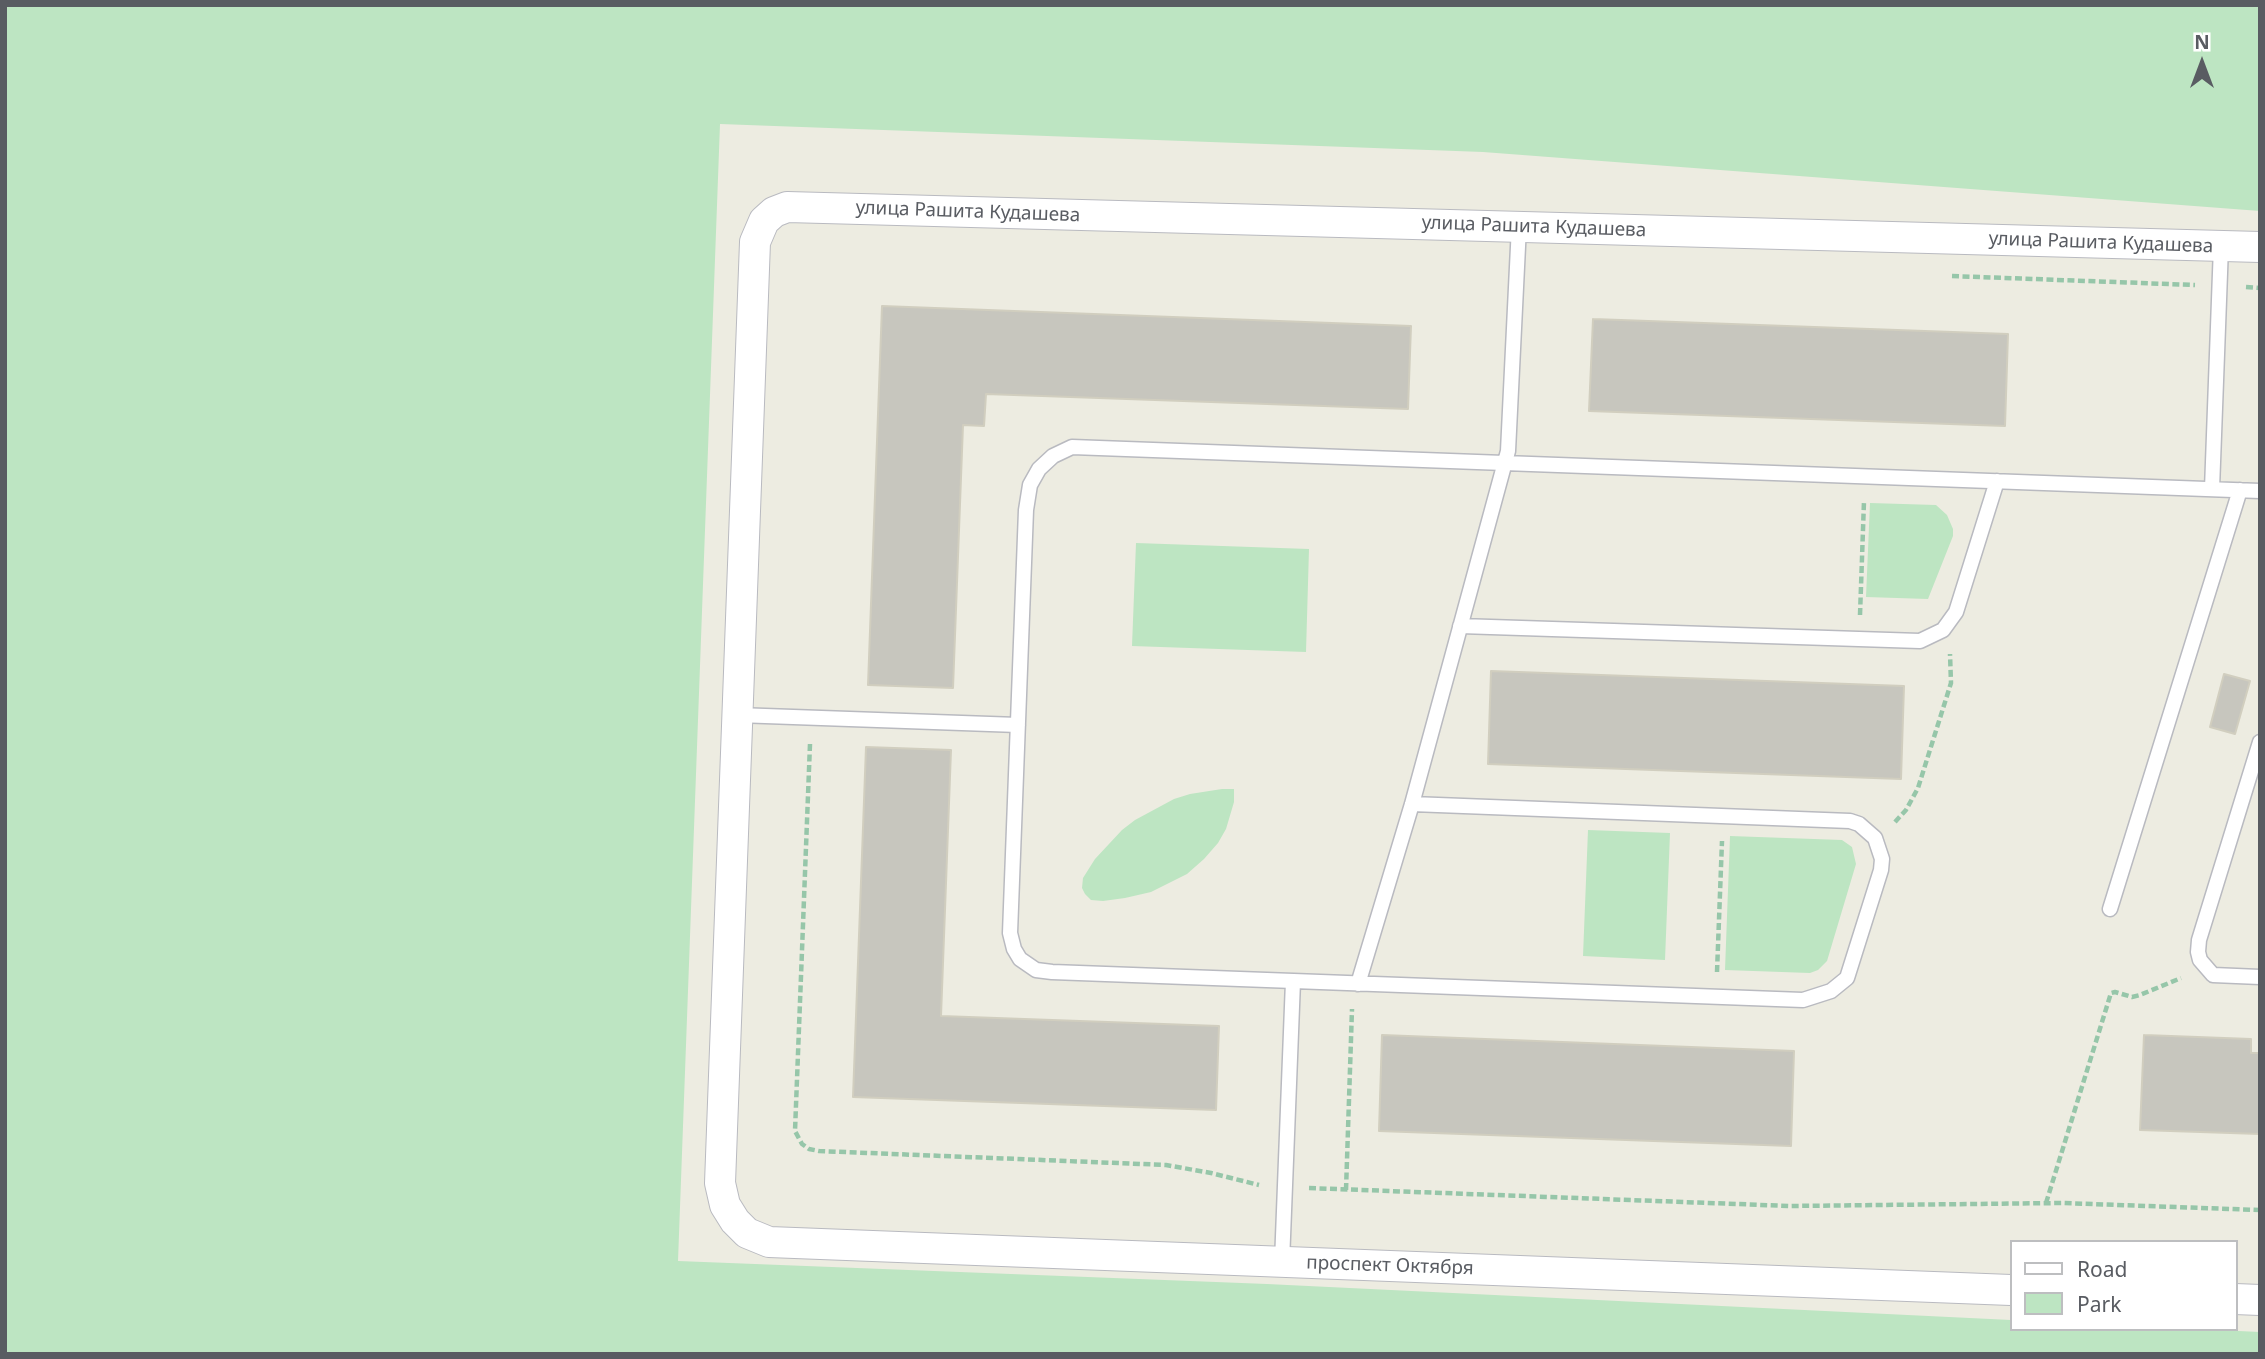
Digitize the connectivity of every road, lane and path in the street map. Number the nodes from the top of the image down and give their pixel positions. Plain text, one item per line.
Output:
1 (1519, 226) junction
2 (2221, 246) junction
3 (2260, 247) edge
4 (1506, 463) junction
5 (1865, 476) junction
6 (1997, 481) junction
7 (2212, 489) junction
8 (2240, 490) junction
9 (2260, 491) edge
10 (1460, 626) junction
11 (1943, 630) junction
12 (1859, 640) junction
13 (737, 715) junction
14 (811, 718) junction
15 (1018, 725) junction
16 (2260, 742) edge
17 (1412, 804) junction
18 (1723, 816) junction
19 (1875, 838) junction
20 (2110, 909) dead end
21 (2205, 968) junction
22 (2260, 977) edge
23 (1293, 981) junction
24 (1355, 984) junction
25 (1716, 996) junction
26 (1286, 1187) junction
27 (1346, 1190) junction
28 (2046, 1203) junction
29 (2260, 1210) edge
30 (769, 1242) joint
31 (1282, 1262) junction
32 (2010, 1290) edge
33 (2237, 1299) edge
34 (2260, 1300) edge

1 - 2 street, улица Рашита Кудашева
1 - 4 lane
1 - 13 street, улица Рашита Кудашева
2 - 3 street, улица Рашита Кудашева
2 - 7 lane
4 - 5 lane
4 - 10 lane
4 - 15 lane
5 - 6 lane
5 - 12 path
6 - 7 lane
6 - 11 lane
7 - 8 lane
8 - 9 lane
8 - 20 lane
10 - 12 lane
10 - 17 lane
11 - 12 lane
11 - 19 path
13 - 14 lane
13 - 30 street, улица Рашита Кудашева
14 - 15 lane
14 - 26 path
15 - 23 lane
16 - 21 lane
17 - 18 lane
17 - 24 lane
18 - 19 lane
18 - 25 path
19 - 25 lane
21 - 22 lane
21 - 28 path
23 - 24 lane
23 - 26 lane
24 - 25 lane
24 - 27 path
26 - 27 path
26 - 31 lane
27 - 28 path
28 - 29 path
30 - 31 street, проспект Октября
31 - 32 street, проспект Октября
33 - 34 street

